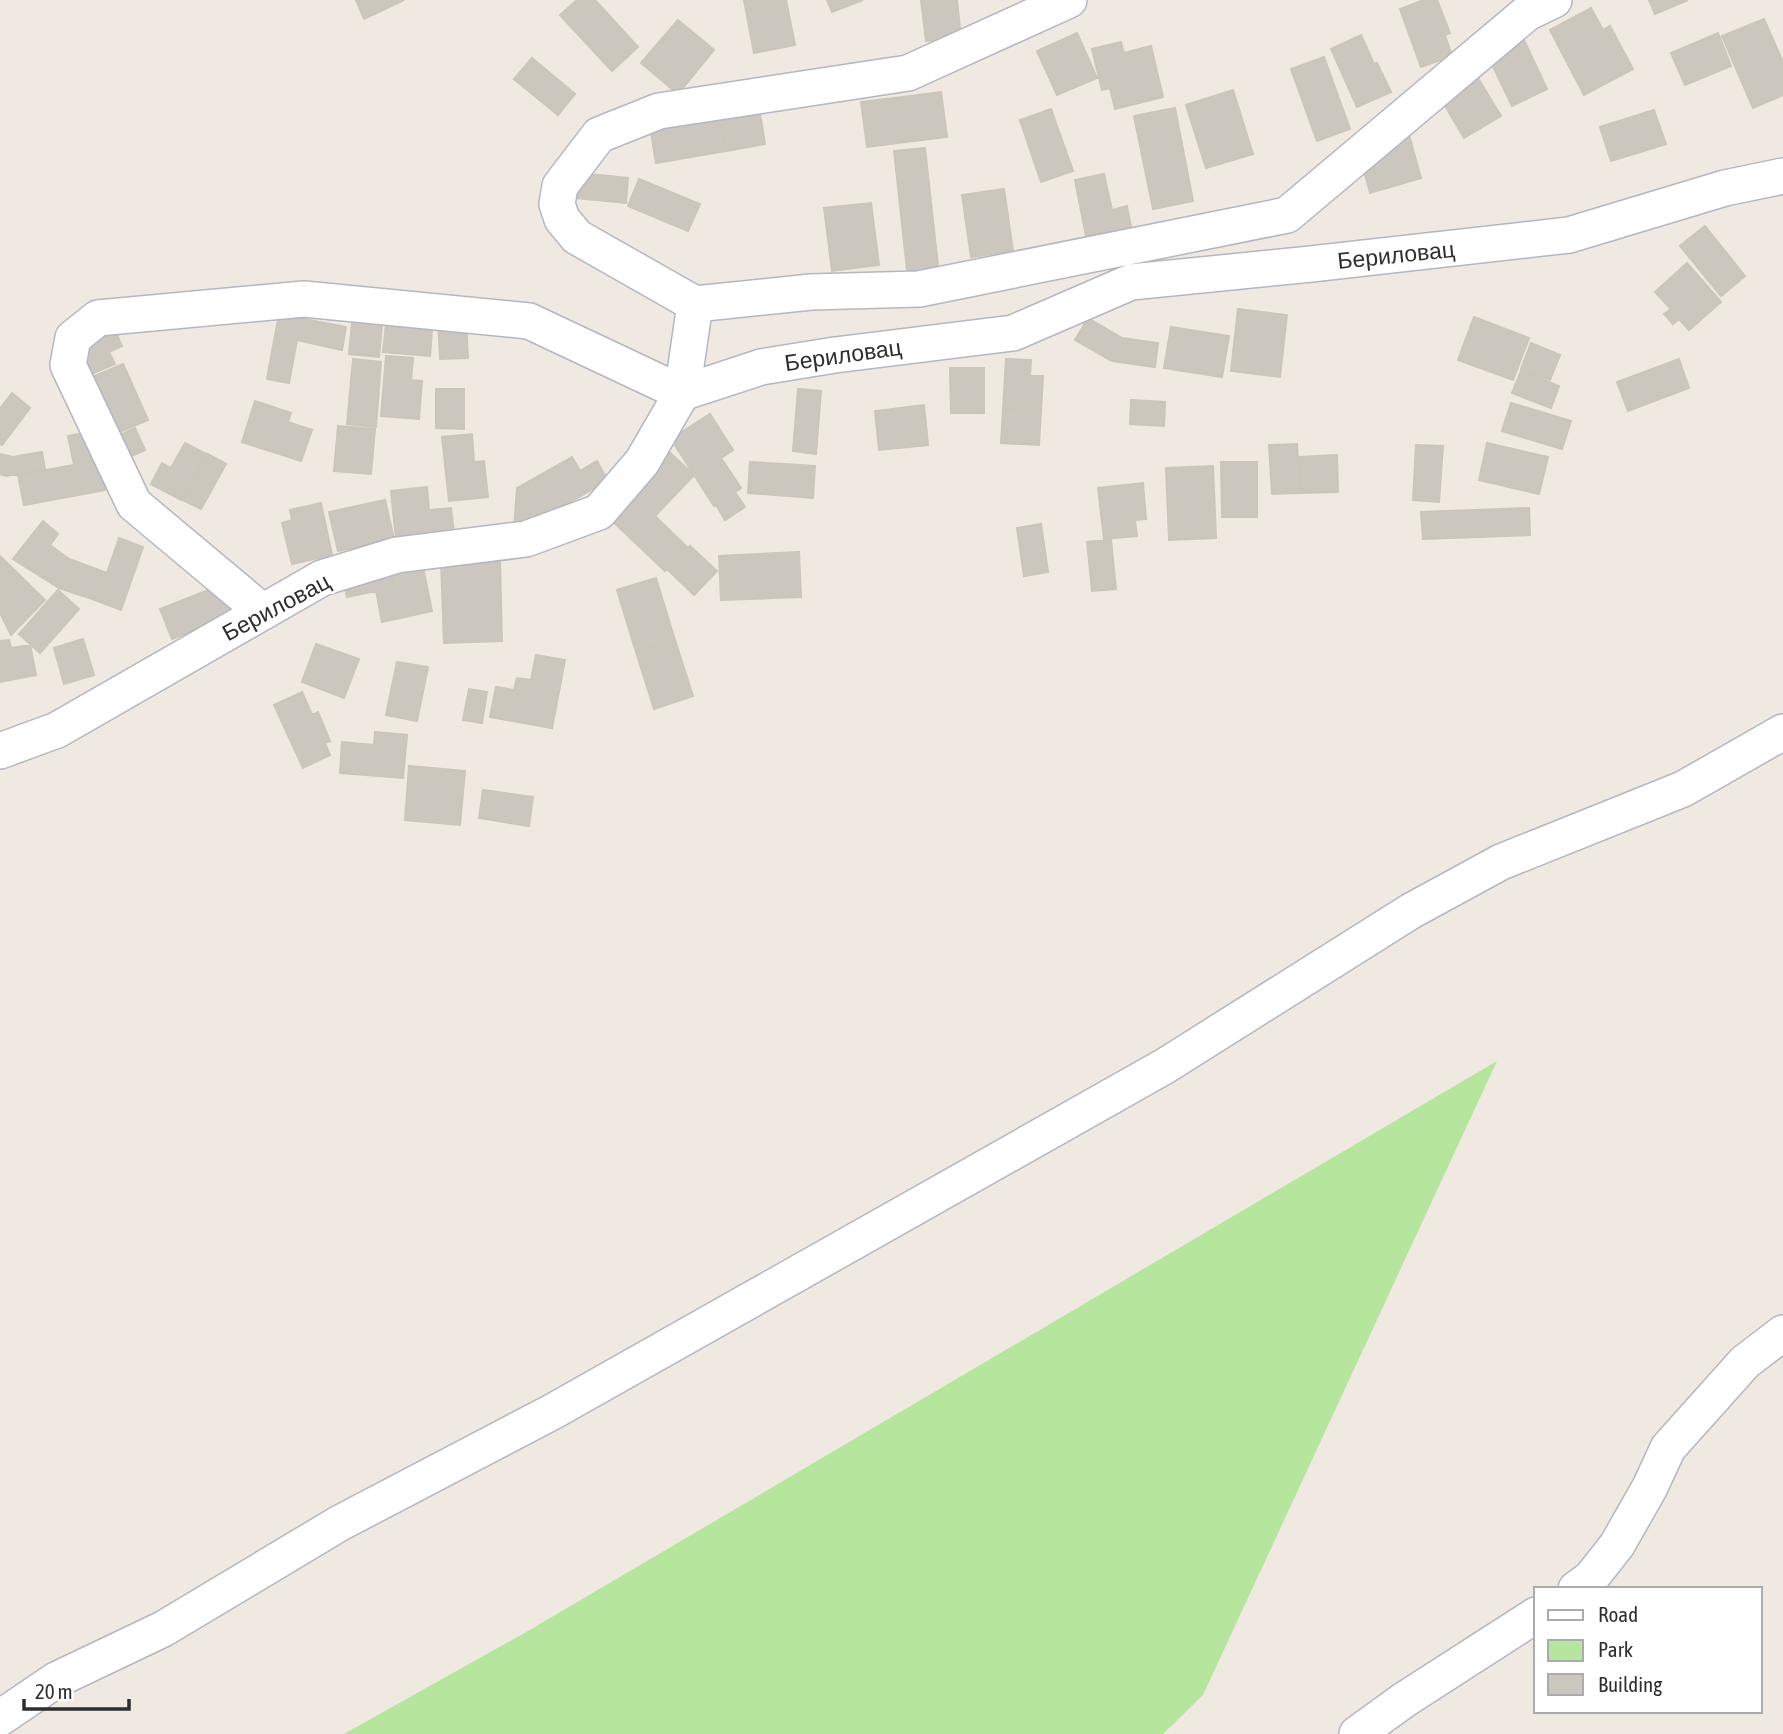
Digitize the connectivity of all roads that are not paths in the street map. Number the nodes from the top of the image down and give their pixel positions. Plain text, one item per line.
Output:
1 (1069, 0) edge
2 (1553, 0) edge
3 (1783, 176) edge
4 (695, 304) junction
5 (682, 393) junction
6 (262, 612) junction
7 (1783, 732) edge
8 (0, 751) edge
9 (1783, 1333) edge
10 (1579, 1587) edge
11 (1534, 1616) edge
12 (0, 1718) edge
13 (1357, 1734) edge

1 - 4 street
2 - 4 street
3 - 5 street, Бериловац
4 - 5 street
5 - 6 street, Бериловац
5 - 6 street
6 - 8 street, Бериловац
7 - 12 street
9 - 10 street
11 - 13 street

